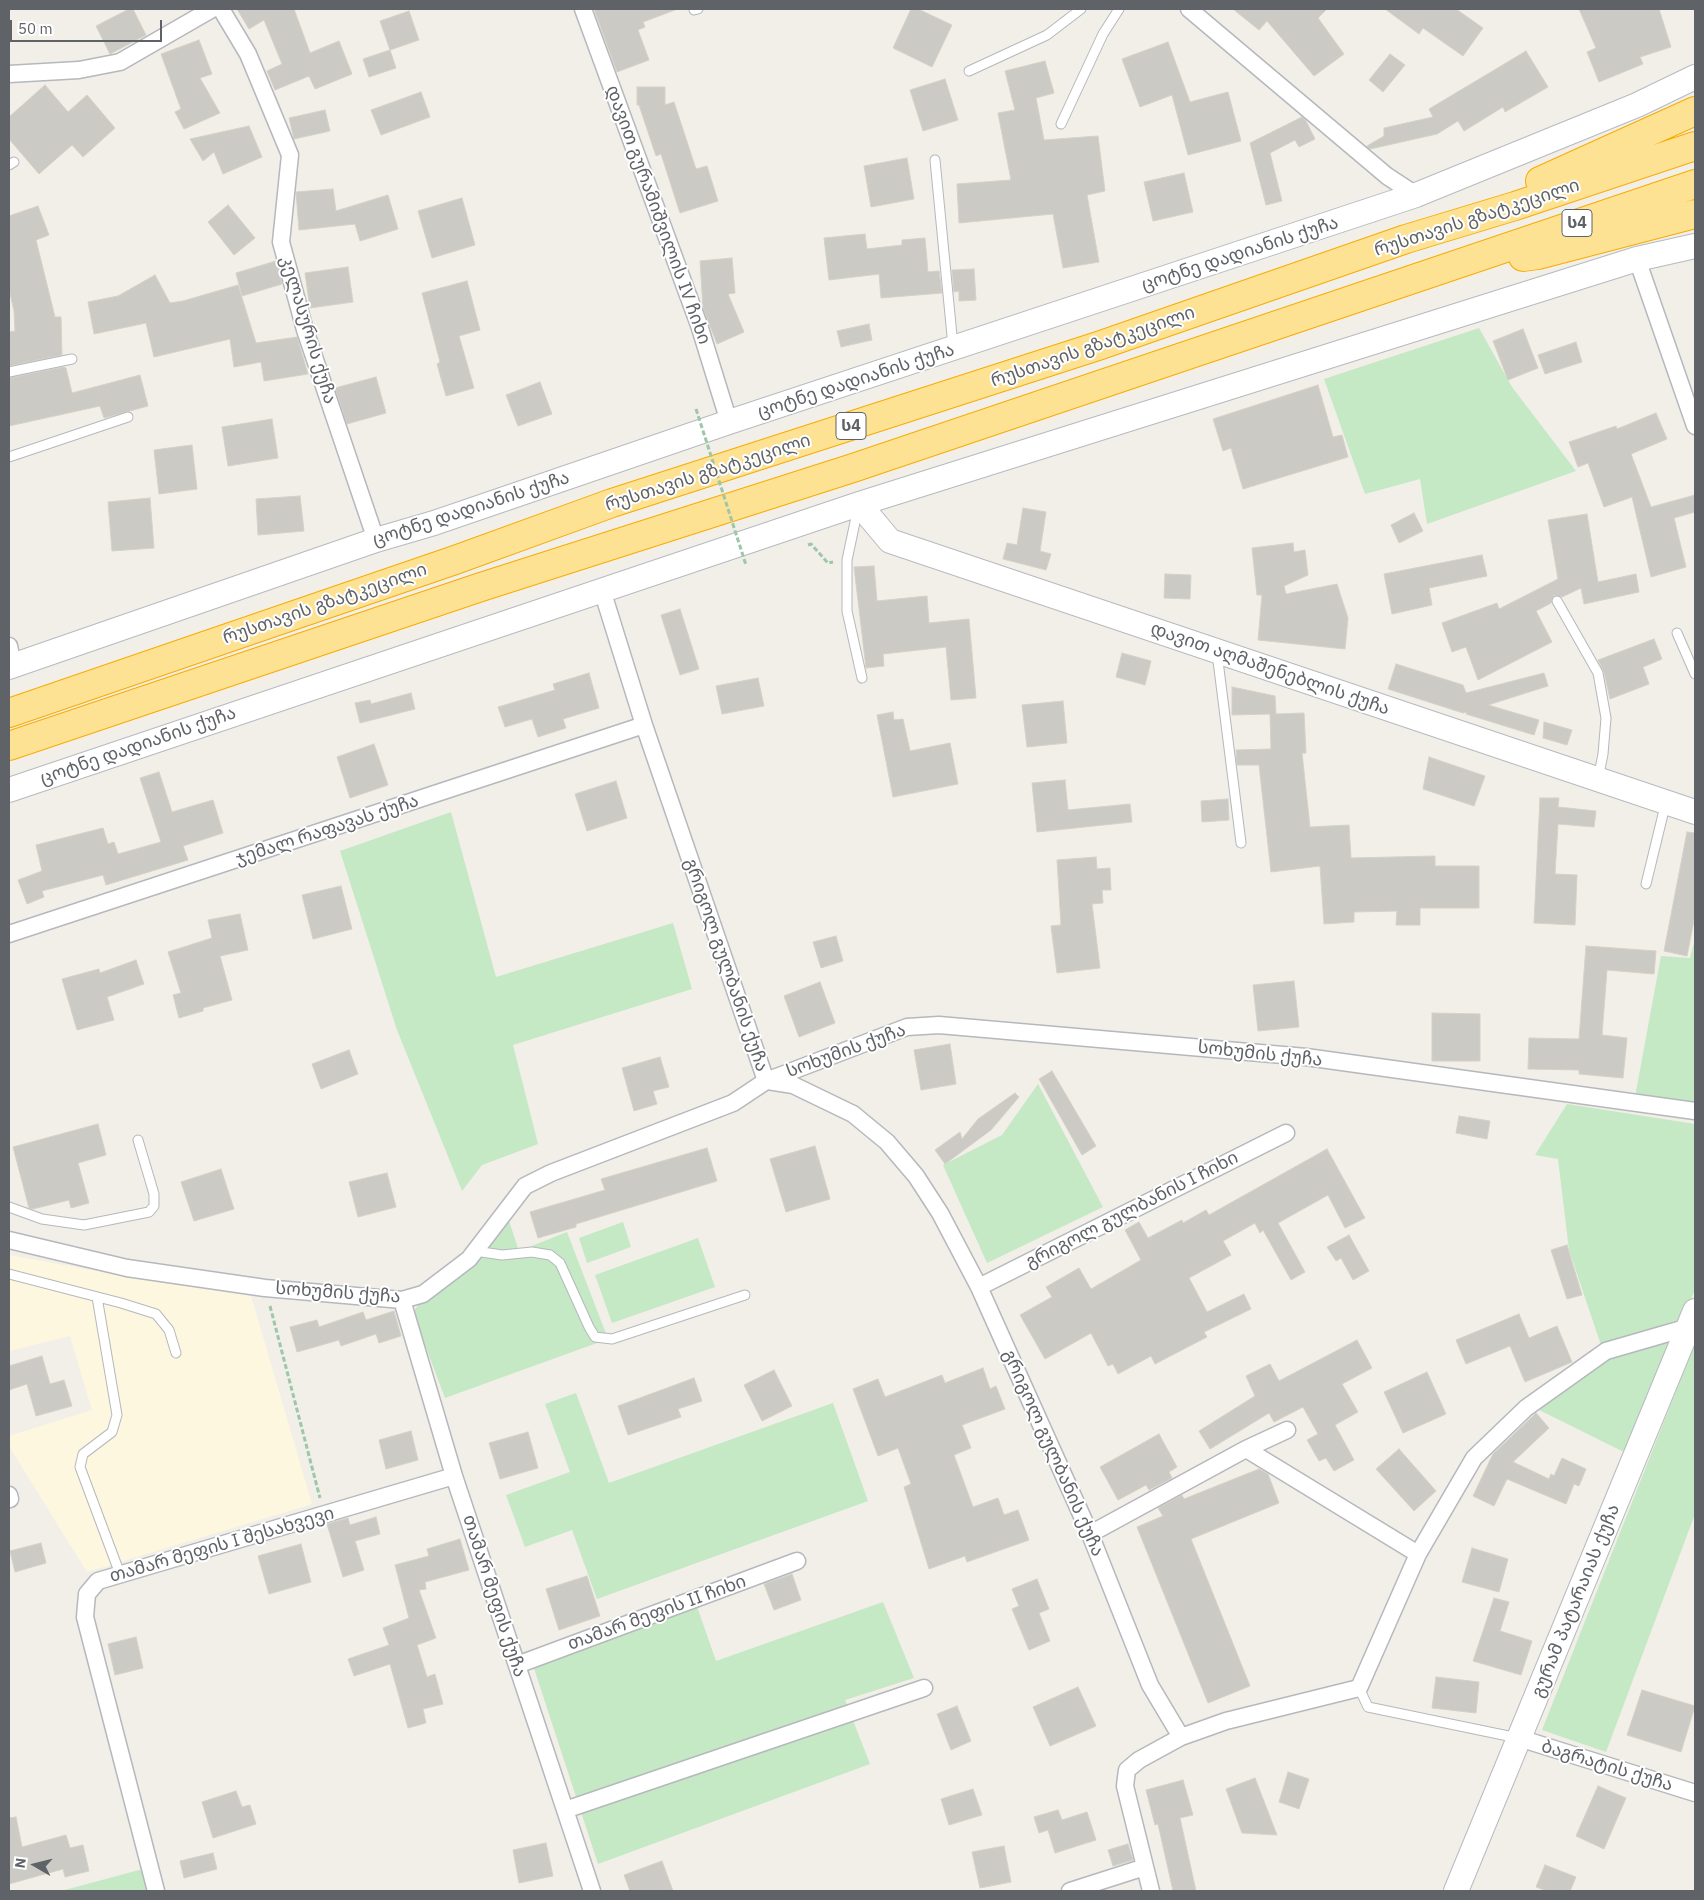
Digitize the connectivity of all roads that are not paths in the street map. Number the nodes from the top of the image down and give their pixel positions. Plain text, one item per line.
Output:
1 (212, 9) edge
2 (220, 9) edge
3 (583, 9) edge
4 (1082, 9) edge
5 (1119, 9) edge
6 (1189, 9) edge
7 (969, 71) dead end
8 (9, 74) edge
9 (1695, 77) edge
10 (1695, 111) edge
11 (1061, 124) dead end
12 (1695, 146) edge
13 (935, 160) dead end
14 (1695, 184) edge
15 (1416, 195) junction
16 (1695, 214) edge
17 (1406, 239) junction
18 (1695, 246) edge
19 (1637, 259) junction
20 (1460, 265) junction
21 (954, 349) junction
22 (72, 359) dead end
23 (9, 372) edge
24 (128, 417) dead end
25 (729, 422) junction
26 (1695, 426) edge
27 (9, 457) edge
28 (859, 504) junction
29 (376, 540) junction
30 (602, 590) junction
31 (1557, 601) dead end
32 (1676, 633) dead end
33 (1216, 651) junction
34 (10, 659) edge
35 (1695, 674) edge
36 (862, 678) dead end
37 (9, 713) edge
38 (644, 725) junction
39 (9, 746) edge
40 (1598, 779) junction
41 (9, 790) edge
42 (1666, 802) junction
43 (1695, 812) edge
44 (1241, 843) dead end
45 (1646, 884) dead end
46 (9, 934) edge
47 (766, 1081) junction
48 (1695, 1111) edge
49 (1286, 1133) dead end
50 (138, 1140) dead end
51 (9, 1207) edge
52 (9, 1240) edge
53 (475, 1251) junction
54 (9, 1274) edge
55 (979, 1287) junction
56 (746, 1295) dead end
57 (96, 1296) junction
58 (402, 1300) junction
59 (1693, 1322) edge
60 (176, 1353) dead end
61 (1287, 1430) dead end
62 (1246, 1449) junction
63 (454, 1476) junction
64 (1090, 1534) junction
65 (1418, 1554) junction
66 (797, 1561) dead end
67 (120, 1574) junction
68 (517, 1665) junction
69 (924, 1688) dead end
70 (1359, 1688) junction
71 (1181, 1737) junction
72 (1519, 1738) junction
73 (1695, 1793) edge
74 (565, 1810) junction
75 (1145, 1867) junction
76 (156, 1891) edge
77 (592, 1891) edge
78 (1070, 1891) edge
79 (1151, 1891) edge
80 (1456, 1891) edge

1 - 8 street
2 - 29 street, კელასურის ქუჩა
3 - 25 street, დავით გურამიშვილის IV ჩიხი
4 - 7 lane
5 - 11 lane
6 - 15 street
9 - 15 street, ცოტნე დადიანის ქუჩა
10 - 17 highway
12 - 17 highway, რუსთავის გზატკეცილი / ს4
13 - 21 lane
14 - 20 highway, რუსთავის გზატკეცილი / ს4
15 - 21 street, ცოტნე დადიანის ქუჩა
16 - 20 highway
17 - 37 highway, რუსთავის გზატკეცილი / ს4
18 - 19 street, ცოტნე დადიანის ქუჩა
19 - 26 street
19 - 28 street, ცოტნე დადიანის ქუჩა
20 - 39 highway, რუსთავის გზატკეცილი / ს4
21 - 25 street, ცოტნე დადიანის ქუჩა
22 - 23 lane
24 - 27 lane
25 - 29 street, ცოტნე დადიანის ქუჩა
28 - 30 street, ცოტნე დადიანის ქუჩა
28 - 33 street, დავით აღმაშენებლის ქუჩა
28 - 36 lane
29 - 34 street, ცოტნე დადიანის ქუჩა
30 - 38 street, გრიგოლ გულბანის ქუჩა
30 - 41 street, ცოტნე დადიანის ქუჩა
31 - 40 lane
32 - 35 lane
33 - 40 street, დავით აღმაშენებლის ქუჩა
33 - 44 lane
38 - 46 street, ჯემალ რაფავას ქუჩა
38 - 47 street, გრიგოლ გულბანის ქუჩა
40 - 42 street, დავით აღმაშენებლის ქუჩა
42 - 43 street, დავით აღმაშენებლის ქუჩა
42 - 45 lane
47 - 48 street, სოხუმის ქუჩა
47 - 53 street, სოხუმის ქუჩა
47 - 55 street, გრიგოლ გულბანის ქუჩა
49 - 55 street, გრიგოლ გულბანის I ჩიხი
50 - 51 lane
52 - 58 street, სოხუმის ქუჩა
53 - 56 lane
53 - 58 street, სოხუმის ქუჩა
54 - 57 lane
55 - 64 street, გრიგოლ გულბანის ქუჩა
57 - 60 lane
57 - 67 lane
58 - 63 street, თამარ მეფის ქუჩა
59 - 65 street
59 - 72 street, გურამ პატარაიას ქუჩა
61 - 62 street
62 - 64 street
62 - 65 street
63 - 67 street, თამარ მეფის I შესახვევი
63 - 68 street, თამარ მეფის ქუჩა
64 - 71 street, გრიგოლ გულბანის ქუჩა
65 - 70 street
66 - 68 street, თამარ მეფის II ჩიხი
67 - 76 street, თამარ მეფის I შესახვევი
68 - 74 street, თამარ მეფის ქუჩა
69 - 74 street
70 - 71 street
70 - 72 lane
71 - 75 street
72 - 73 street, ბაგრატის ქუჩა
72 - 80 street, გურამ პატარაიას ქუჩა
74 - 77 street, თამარ მეფის ქუჩა
75 - 78 street
75 - 79 street

